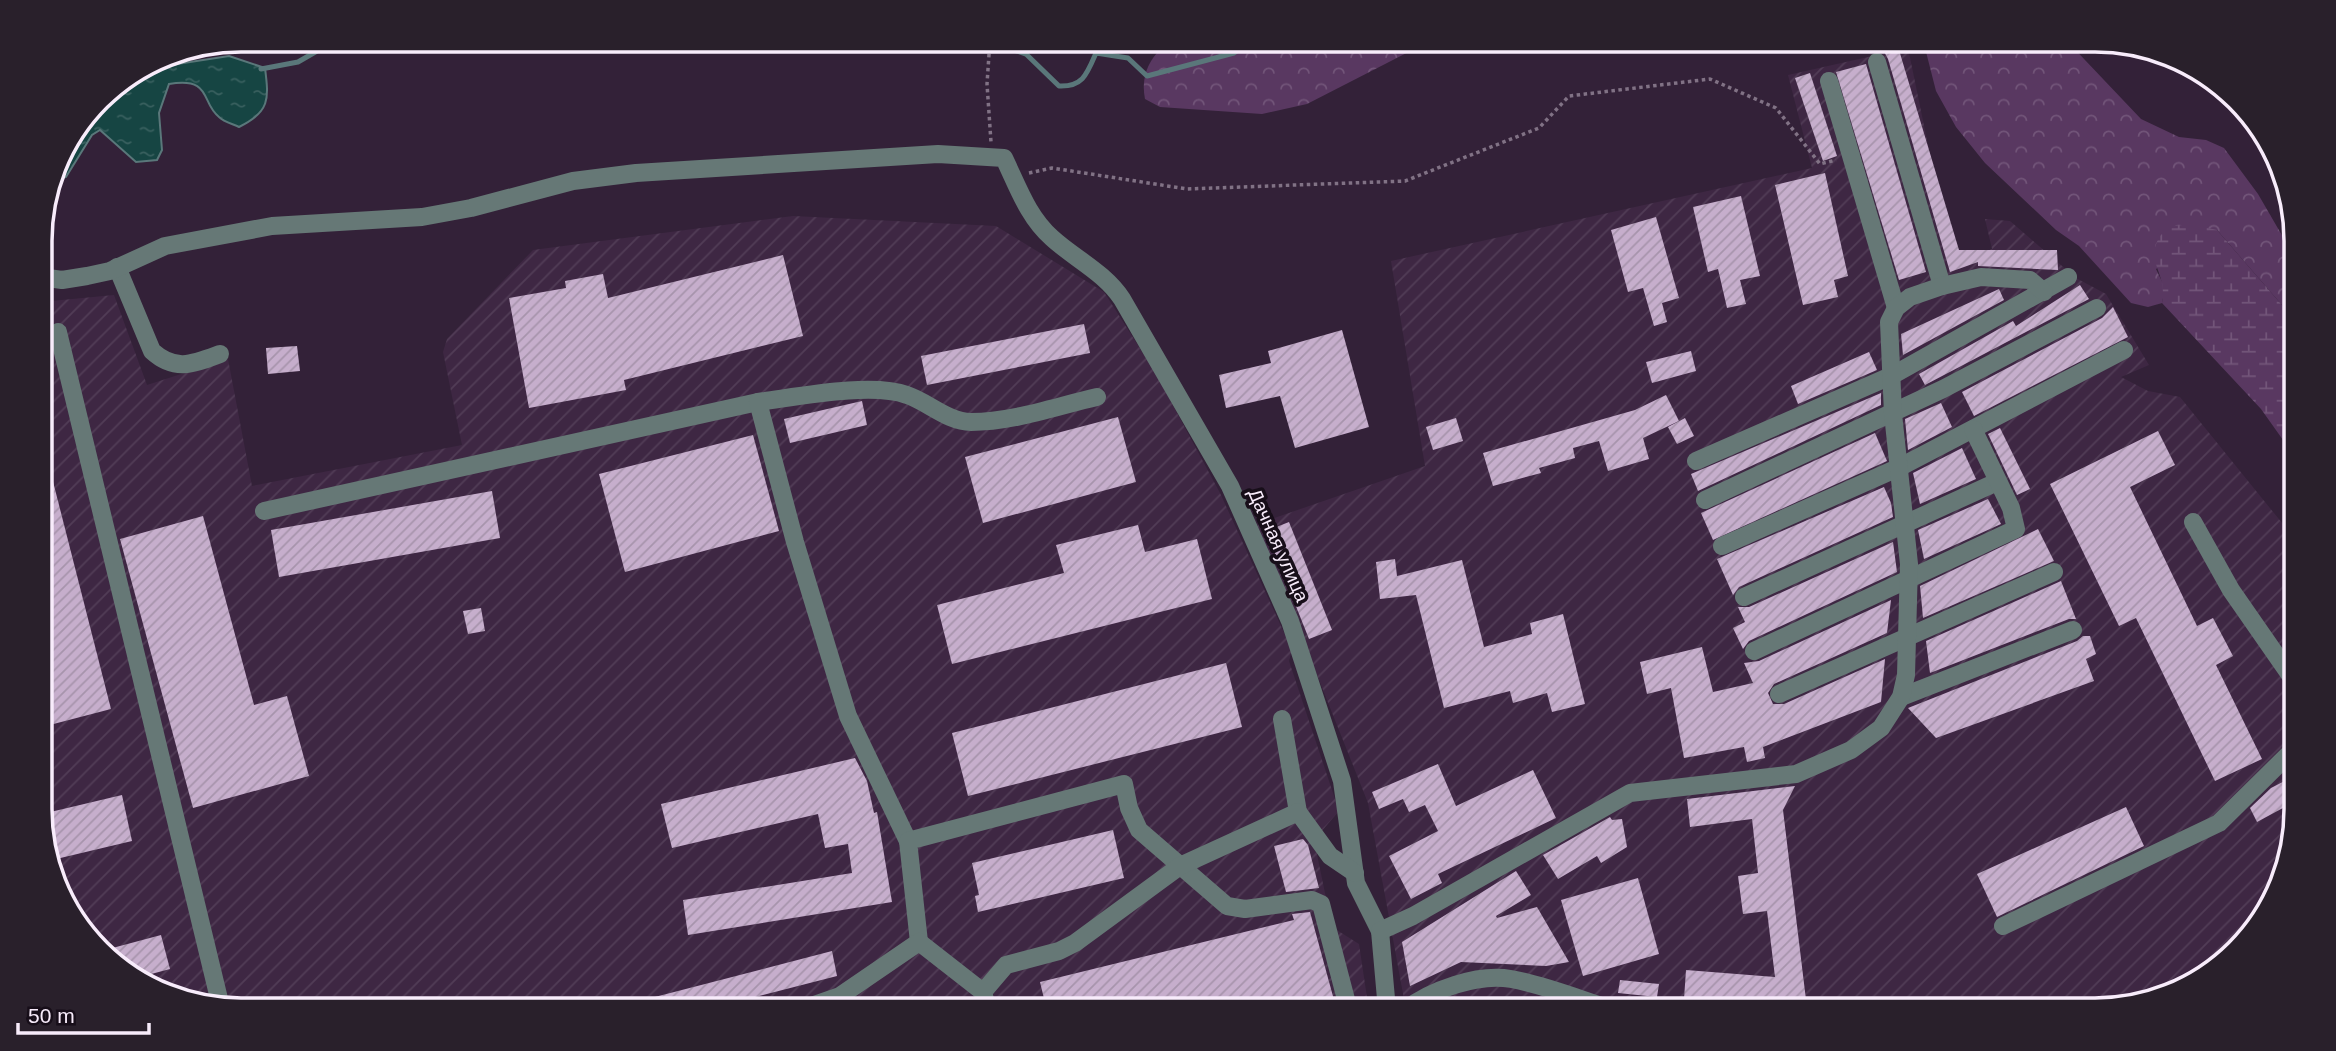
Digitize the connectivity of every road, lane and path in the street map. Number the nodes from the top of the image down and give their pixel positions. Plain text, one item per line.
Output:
1 (991, 52) edge
2 (1877, 62) dead end
3 (1829, 81) dead end
4 (1851, 156) junction
5 (1004, 158) junction
6 (1013, 177) junction
7 (117, 267) junction
8 (2068, 277) dead end
9 (53, 279) edge
10 (1942, 286) junction
11 (2044, 292) junction
12 (1896, 308) junction
13 (2097, 308) dead end
14 (58, 332) dead end
15 (2124, 350) dead end
16 (220, 354) dead end
17 (1894, 375) junction
18 (1097, 397) dead end
19 (758, 402) junction
20 (1893, 414) junction
21 (1973, 429) junction
22 (1696, 461) dead end
23 (1900, 467) junction
24 (1997, 482) junction
25 (1705, 500) dead end
26 (264, 511) dead end
27 (2193, 522) dead end
28 (1906, 523) junction
29 (1721, 546) dead end
30 (2054, 572) dead end
31 (1909, 579) junction
32 (1744, 597) dead end
33 (2073, 630) dead end
34 (1908, 635) junction
35 (1754, 651) dead end
36 (2284, 666) edge
37 (1779, 694) dead end
38 (1901, 697) junction
39 (1282, 719) dead end
40 (2284, 759) edge
41 (1298, 812) junction
42 (908, 841) junction
43 (1180, 866) junction
44 (1355, 873) junction
45 (2003, 926) dead end
46 (1380, 931) junction
47 (919, 942) junction
48 (983, 992) junction
49 (219, 997) edge
50 (834, 998) edge
51 (985, 998) edge
52 (1346, 998) edge
53 (1386, 998) edge
54 (1422, 998) edge
55 (1575, 998) edge

1 - 5 path
2 - 10 street
3 - 4 street
4 - 6 path
4 - 12 street
5 - 6 street, Дачная улица
5 - 7 street
6 - 44 street, Дачная улица
7 - 9 street
7 - 16 street
8 - 11 street
10 - 11 street
10 - 12 street
11 - 17 street
12 - 17 street
13 - 20 street
14 - 49 street
15 - 21 street
17 - 20 street
17 - 22 street
18 - 19 street
19 - 26 street
19 - 42 street
20 - 23 street
20 - 25 street
21 - 23 street
21 - 24 street
23 - 28 street
23 - 29 street
24 - 28 street
24 - 31 street
27 - 36 street
28 - 31 street
28 - 32 street
30 - 34 street
31 - 34 street
31 - 35 street
33 - 38 street
34 - 37 street
34 - 38 street
38 - 46 street
39 - 41 street
40 - 45 street
41 - 43 street
41 - 44 street
42 - 43 street
42 - 47 street
43 - 48 street
43 - 52 street
44 - 46 street, Дачная улица
46 - 53 street, Дачная улица
47 - 48 street
47 - 50 street
48 - 51 street
54 - 55 street

